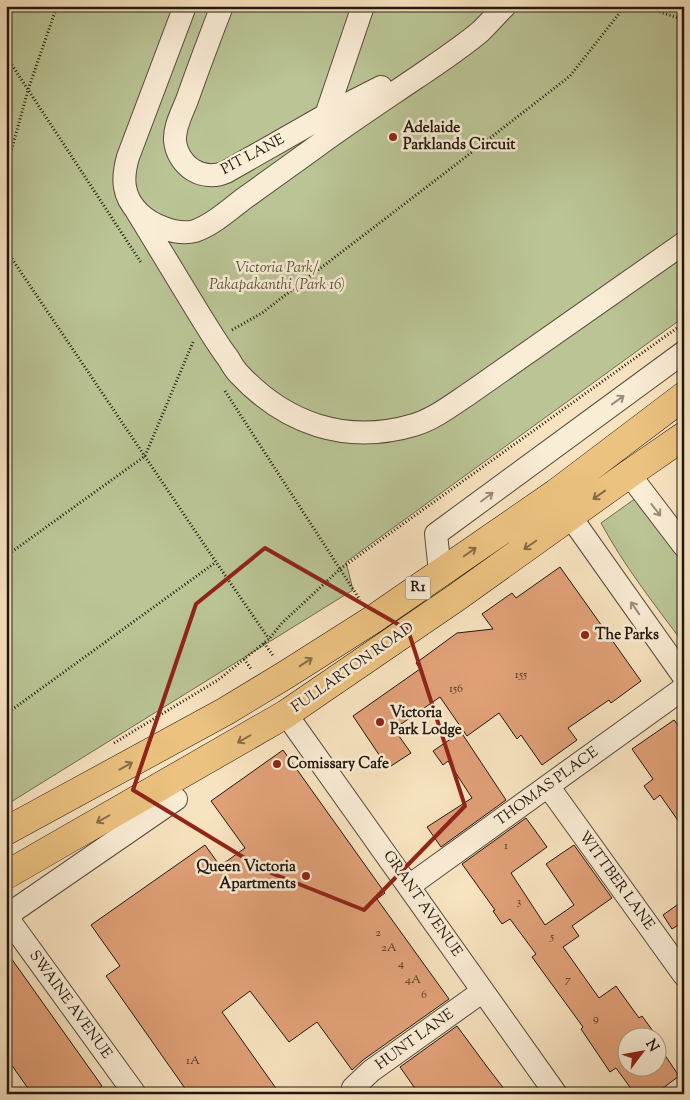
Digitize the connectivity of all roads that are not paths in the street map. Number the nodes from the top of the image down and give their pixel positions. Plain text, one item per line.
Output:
1 (185, 6) edge
2 (222, 6) edge
3 (363, 6) edge
4 (505, 6) edge
5 (444, 59) junction
6 (326, 115) junction
7 (318, 145) junction
8 (136, 210) junction
9 (684, 243) edge
10 (684, 352) edge
11 (684, 396) edge
12 (684, 436) edge
13 (604, 456) junction
14 (629, 474) junction
15 (570, 516) junction
16 (684, 546) edge
17 (440, 572) junction
18 (684, 677) edge
19 (265, 688) junction
20 (684, 688) edge
21 (286, 714) junction
22 (548, 786) junction
23 (176, 798) dead end
24 (6, 831) edge
25 (6, 875) edge
26 (409, 886) junction
27 (6, 916) edge
28 (684, 975) edge
29 (483, 991) junction
30 (129, 1092) edge
31 (353, 1094) edge
32 (556, 1094) edge

1 - 8 street
2 - 6 street, PIT LANE
3 - 6 street
4 - 5 street
5 - 6 street, PIT LANE
5 - 7 street
6 - 7 street
7 - 8 street
8 - 9 street
17 -> 10 street
11 - 13 highway, FULLARTON ROAD / R1
12 - 14 highway, FULLARTON ROAD / R1
13 - 14 highway
17 -> 13 highway, FULLARTON ROAD / R1
14 -> 15 highway, FULLARTON ROAD / R1
14 -> 16 street
18 -> 15 street
15 -> 21 highway, FULLARTON ROAD / R1
19 -> 17 highway, FULLARTON ROAD / R1
19 - 21 highway
24 -> 19 highway, FULLARTON ROAD / R1
20 - 22 street, THOMAS PLACE
21 -> 25 highway, FULLARTON ROAD / R1
21 - 26 street, GRANT AVENUE
22 - 26 street, THOMAS PLACE
22 - 28 street, WITTBER LANE
23 - 27 street
26 - 29 street, GRANT AVENUE
27 - 30 street, SWAINE AVENUE
29 - 31 street, HUNT LANE
29 - 32 street, GRANT AVENUE

